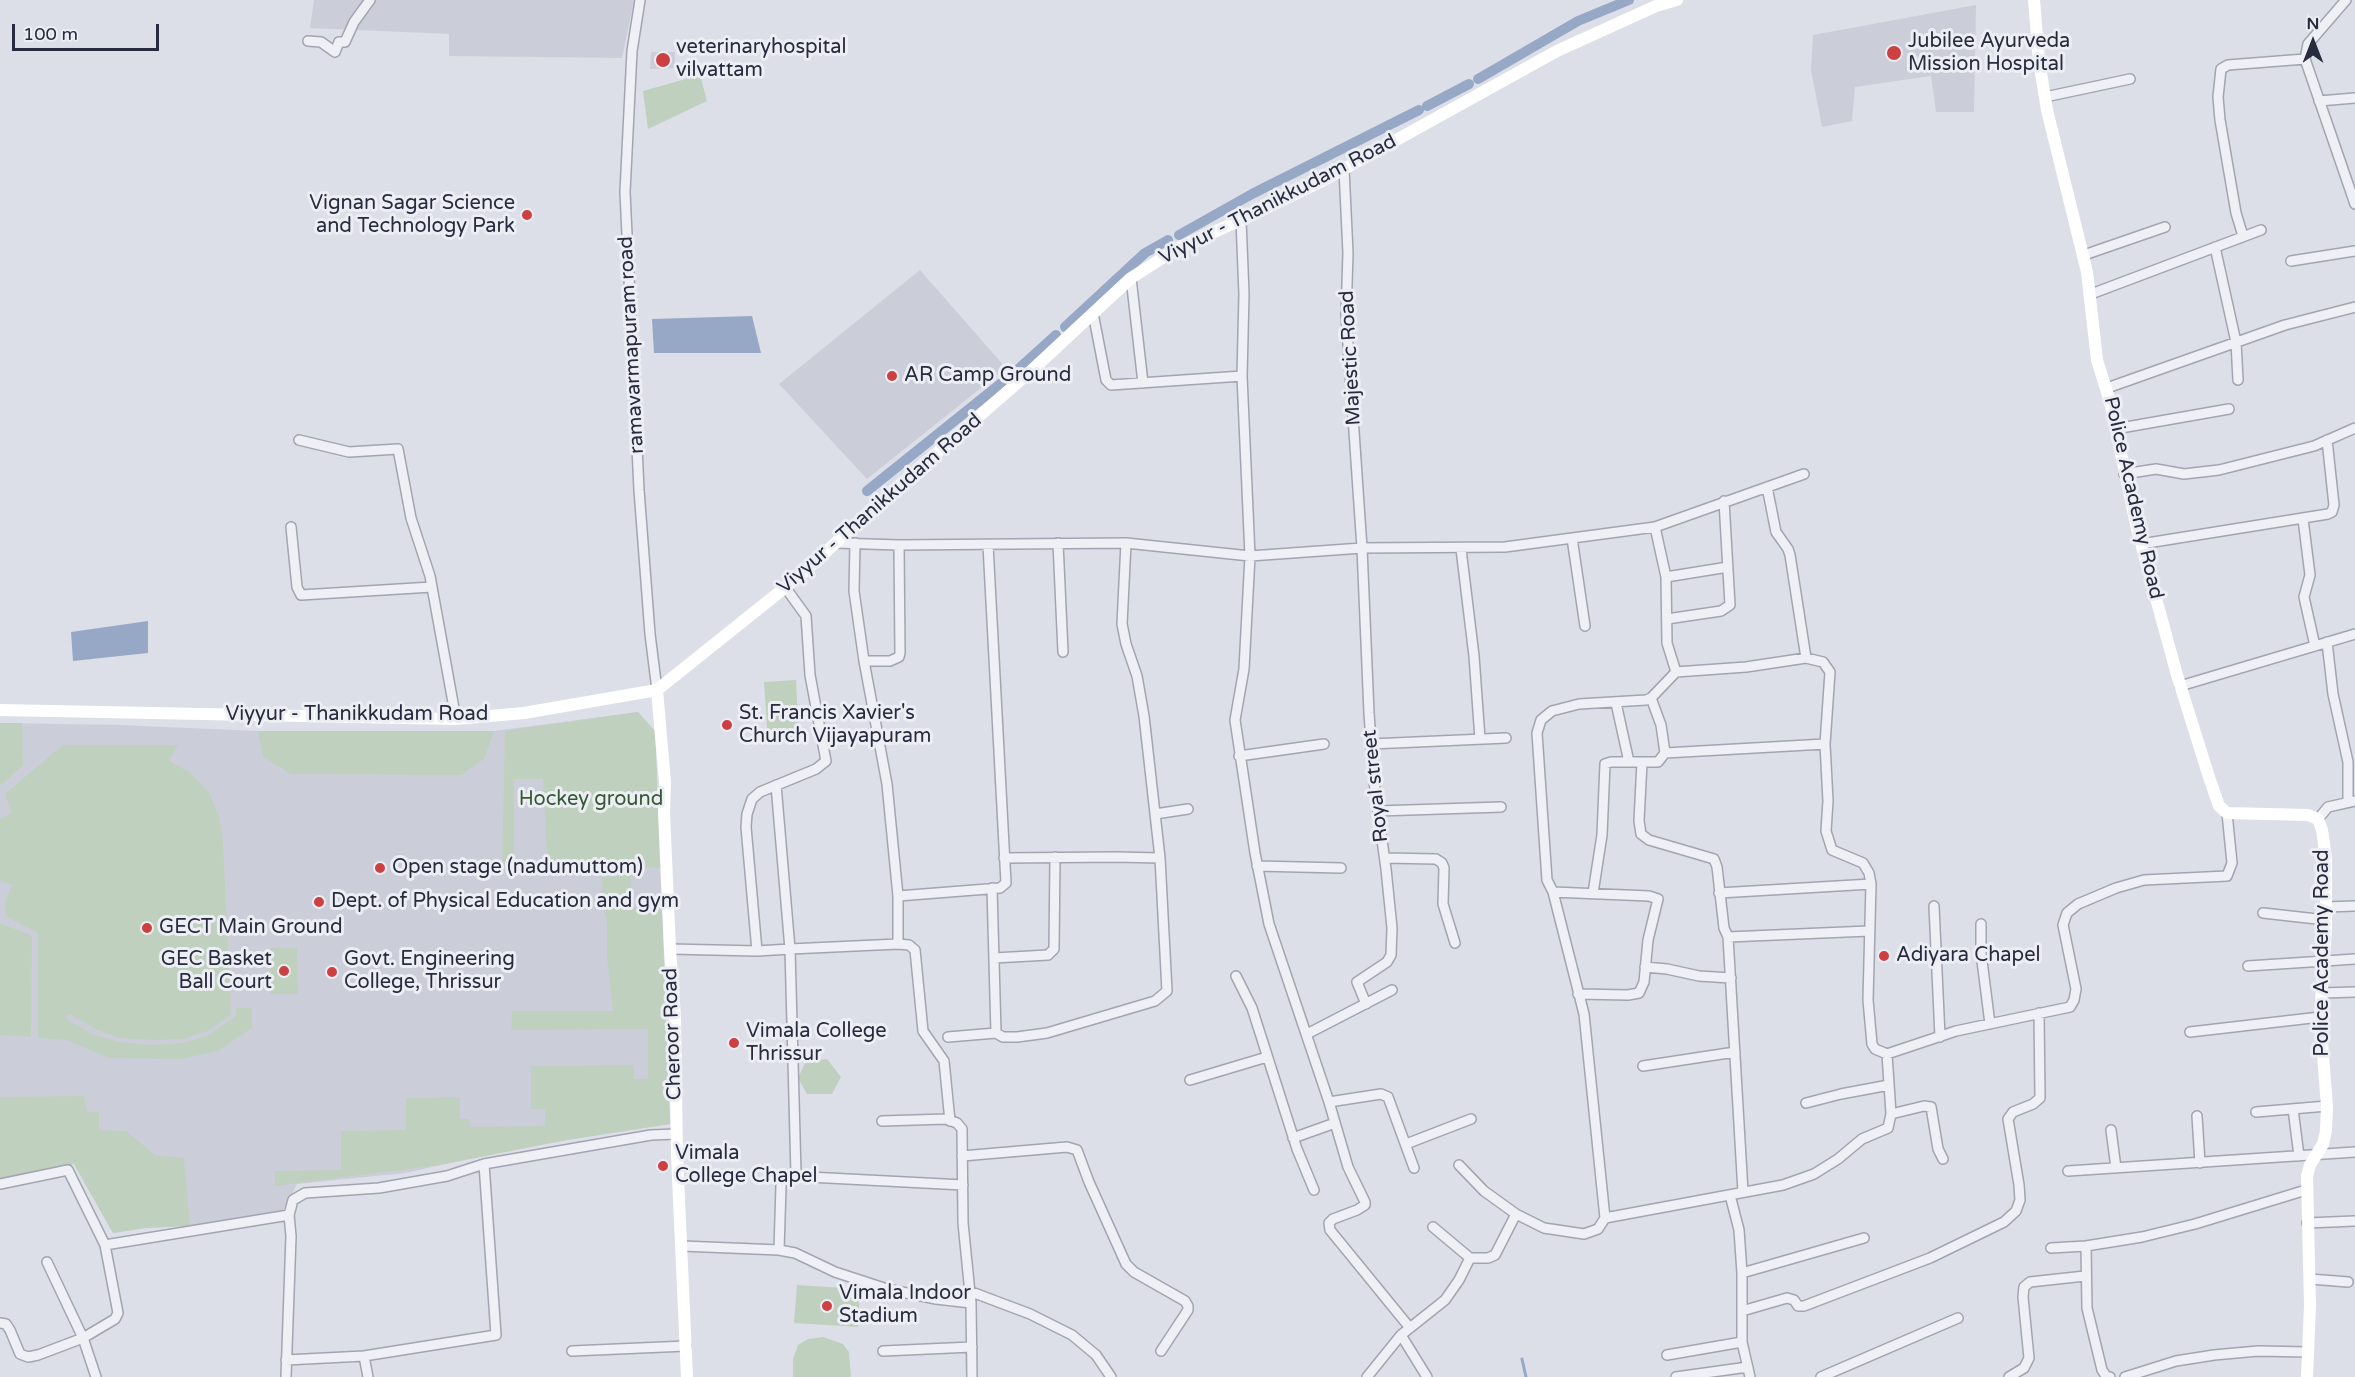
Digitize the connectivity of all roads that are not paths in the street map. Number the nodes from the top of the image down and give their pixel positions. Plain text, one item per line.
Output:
1 (370, 0) edge
2 (640, 0) edge
3 (1677, 0) edge
4 (2034, 0) edge
5 (2346, 0) edge
6 (309, 41) dead end
7 (2305, 59) junction
8 (2130, 79) dead end
9 (2045, 97) junction
10 (2355, 98) edge
11 (2319, 101) junction
12 (1344, 169) junction
13 (2355, 204) edge
14 (1241, 220) junction
15 (2165, 227) dead end
16 (2261, 230) dead end
17 (2243, 236) junction
18 (2215, 247) junction
19 (2355, 251) edge
20 (2084, 255) junction
21 (2291, 261) dead end
22 (1131, 278) junction
23 (2091, 294) junction
24 (2355, 307) edge
25 (1093, 313) junction
26 (2236, 342) junction
27 (1242, 376) junction
28 (2238, 380) dead end
29 (1143, 383) junction
30 (2107, 388) junction
31 (2229, 408) dead end
32 (2355, 428) edge
33 (2115, 429) junction
34 (298, 440) dead end
35 (2327, 440) junction
36 (1804, 474) dead end
37 (2124, 474) junction
38 (1767, 487) junction
39 (1725, 501) junction
40 (2303, 519) junction
41 (291, 527) dead end
42 (1655, 527) junction
43 (1572, 538) junction
44 (836, 543) junction
45 (855, 543) junction
46 (1059, 543) junction
47 (1126, 543) junction
48 (988, 544) junction
49 (2141, 544) junction
50 (898, 545) junction
51 (1362, 548) junction
52 (1461, 549) junction
53 (1250, 556) junction
54 (1728, 567) junction
55 (1666, 577) junction
56 (432, 586) junction
57 (785, 587) junction
58 (1666, 619) junction
59 (1585, 626) dead end
60 (2355, 634) edge
61 (2327, 642) junction
62 (2315, 646) junction
63 (1063, 652) dead end
64 (1806, 658) junction
65 (864, 661) junction
66 (1676, 672) junction
67 (2180, 686) junction
68 (657, 690) junction
69 (1651, 698) junction
70 (1616, 703) junction
71 (0, 710) edge
72 (456, 719) junction
73 (1506, 738) dead end
74 (1480, 739) junction
75 (1324, 744) dead end
76 (1371, 744) junction
77 (1825, 744) junction
78 (1665, 753) junction
79 (1239, 756) junction
80 (1629, 762) junction
81 (1642, 762) junction
82 (776, 785) junction
83 (2352, 801) edge
84 (1501, 807) dead end
85 (1188, 809) dead end
86 (1378, 811) junction
87 (2227, 813) junction
88 (1155, 814) junction
89 (2318, 819) junction
90 (1055, 857) junction
91 (1004, 858) junction
92 (1160, 858) junction
93 (1385, 858) junction
94 (1257, 866) junction
95 (1341, 868) dead end
96 (1871, 884) junction
97 (992, 888) junction
98 (1553, 892) junction
99 (1593, 893) junction
100 (1719, 893) junction
101 (898, 896) junction
102 (1934, 906) dead end
103 (2355, 906) edge
104 (2326, 907) junction
105 (2263, 913) dead end
106 (2326, 920) junction
107 (1981, 924) dead end
108 (1869, 931) junction
109 (1728, 938) junction
110 (1455, 943) dead end
111 (898, 944) junction
112 (669, 949) junction
113 (790, 949) junction
114 (757, 951) junction
115 (994, 958) junction
116 (2355, 959) edge
117 (2323, 962) junction
118 (2248, 966) dead end
119 (1646, 967) junction
120 (1236, 976) dead end
121 (1731, 978) junction
122 (1392, 990) dead end
123 (2355, 992) edge
124 (2322, 993) junction
125 (1578, 994) junction
126 (1366, 1004) junction
127 (2039, 1013) junction
128 (2320, 1017) junction
129 (1990, 1024) junction
130 (2190, 1032) dead end
131 (996, 1033) junction
132 (1307, 1034) junction
133 (948, 1037) dead end
134 (1940, 1037) junction
135 (1735, 1052) junction
136 (1887, 1054) junction
137 (1267, 1057) junction
138 (1643, 1065) dead end
139 (1190, 1080) dead end
140 (1889, 1084) junction
141 (1329, 1102) junction
142 (1806, 1103) dead end
143 (2327, 1106) junction
144 (2292, 1109) junction
145 (2256, 1112) dead end
146 (1891, 1114) junction
147 (2197, 1116) dead end
148 (1471, 1119) dead end
149 (882, 1120) dead end
150 (950, 1120) junction
151 (1335, 1123) junction
152 (2111, 1130) dead end
153 (676, 1134) junction
154 (1293, 1138) junction
155 (1406, 1144) junction
156 (2355, 1152) edge
157 (2316, 1154) junction
158 (962, 1156) junction
159 (2299, 1156) junction
160 (1943, 1160) dead end
161 (2200, 1163) junction
162 (484, 1164) junction
163 (1459, 1165) dead end
164 (1414, 1168) dead end
165 (2116, 1168) junction
166 (2067, 1170) dead end
167 (796, 1174) junction
168 (0, 1184) edge
169 (963, 1185) junction
170 (1314, 1190) dead end
171 (2306, 1190) junction
172 (1743, 1192) junction
173 (1730, 1195) junction
174 (1516, 1214) junction
175 (289, 1215) junction
176 (1605, 1218) junction
177 (2355, 1221) edge
178 (2307, 1223) junction
179 (1433, 1227) dead end
180 (1864, 1238) dead end
181 (105, 1245) junction
182 (2086, 1245) junction
183 (682, 1246) junction
184 (2051, 1248) dead end
185 (779, 1250) junction
186 (1470, 1258) junction
187 (47, 1262) dead end
188 (1742, 1273) junction
189 (2085, 1276) junction
190 (2310, 1279) junction
191 (2348, 1282) dead end
192 (969, 1291) junction
193 (971, 1303) junction
194 (1742, 1311) junction
195 (1958, 1318) dead end
196 (0, 1323) edge
197 (1410, 1328) junction
198 (1401, 1335) junction
199 (83, 1338) junction
200 (1742, 1342) junction
201 (686, 1346) junction
202 (972, 1347) junction
203 (572, 1350) dead end
204 (883, 1351) dead end
205 (1161, 1351) dead end
206 (2307, 1352) junction
207 (1666, 1355) dead end
208 (364, 1356) junction
209 (286, 1360) junction
210 (1749, 1372) edge
211 (96, 1377) edge
212 (286, 1377) edge
213 (368, 1377) edge
214 (687, 1377) edge
215 (972, 1377) edge
216 (1111, 1377) edge
217 (1367, 1377) edge
218 (1427, 1377) edge
219 (1676, 1377) edge
220 (1821, 1377) edge
221 (2009, 1377) edge
222 (2110, 1377) edge
223 (2125, 1377) edge
224 (2307, 1377) edge

1 - 6 street
2 - 68 street, ramavarmapuram road
3 - 12 main road, Viyyur - Thanikkudam Road
4 - 9 main road, Police Academy Road
5 - 7 street
7 - 11 street
7 - 17 street
8 - 9 street
9 - 20 main road, Police Academy Road
10 - 11 street
11 - 13 street
12 - 14 main road, Viyyur - Thanikkudam Road
12 - 51 street, Majestic Road
14 - 22 main road, Viyyur - Thanikkudam Road
14 - 27 street
15 - 20 street
16 - 17 street
17 - 18 street
18 - 23 street
18 - 26 street
19 - 21 street
20 - 23 main road, Police Academy Road
22 - 25 main road, Viyyur - Thanikkudam Road
22 - 29 street
23 - 30 main road, Police Academy Road
24 - 26 street
25 - 29 street
25 - 44 main road, Viyyur - Thanikkudam Road
26 - 28 street
26 - 30 street
27 - 29 street
27 - 53 street
30 - 33 main road, Police Academy Road
31 - 33 street
32 - 35 street
33 - 37 main road, Police Academy Road
34 - 56 street
35 - 37 street
35 - 40 street
36 - 38 street
37 - 49 main road, Police Academy Road
38 - 39 street
38 - 64 street
39 - 42 street
39 - 54 street
40 - 49 street
40 - 62 street
41 - 56 street
42 - 43 street
42 - 55 street
43 - 52 street
43 - 59 street
44 - 45 street
44 - 57 main road, Viyyur - Thanikkudam Road
45 - 50 street
45 - 65 street
46 - 47 street
46 - 48 street
46 - 63 street
47 - 53 street
47 - 88 street
48 - 50 street
48 - 91 street
49 - 67 main road, Police Academy Road
50 - 65 street
51 - 52 street
51 - 53 street
51 - 76 street, Royal street
52 - 74 street
53 - 79 street
54 - 55 street
54 - 58 street
55 - 58 street
56 - 72 street
57 - 68 main road, Viyyur - Thanikkudam Road
57 - 82 street
58 - 66 street
60 - 61 street
61 - 62 street
61 - 83 street
62 - 67 street
64 - 66 street
64 - 77 street
65 - 101 street
66 - 69 street
67 - 87 main road, Police Academy Road
68 - 72 main road, Viyyur - Thanikkudam Road
68 - 112 main road, Cheroor Road
69 - 70 street
69 - 78 street
70 - 80 street
70 - 98 street
71 - 72 main road, Viyyur - Thanikkudam Road
73 - 74 street
74 - 76 street
75 - 79 street
76 - 86 street, Royal street
77 - 78 street
77 - 96 street
78 - 81 street
79 - 94 street
80 - 81 street
80 - 99 street
81 - 100 street
82 - 113 street
82 - 114 street
83 - 89 street
84 - 86 street
85 - 88 street
86 - 93 street, Royal street
87 - 89 main road
87 - 127 street
88 - 92 street
89 - 104 main road, Police Academy Road
90 - 91 street
90 - 92 street
90 - 115 street
91 - 97 street
92 - 131 street
93 - 110 street
93 - 126 street, Royal street
94 - 95 street
94 - 132 street
96 - 100 street
96 - 108 street
97 - 101 street
97 - 115 street
98 - 99 street
98 - 125 street
99 - 119 street
100 - 109 street
101 - 111 street
102 - 134 street
103 - 104 street
104 - 106 main road, Police Academy Road
105 - 106 street
106 - 117 main road, Police Academy Road
107 - 129 street
108 - 109 street
108 - 136 street
109 - 121 street
111 - 113 street
111 - 150 street
112 - 114 street
112 - 153 main road, Cheroor Road
113 - 114 street
113 - 167 street
115 - 131 street
116 - 117 street
117 - 118 street
117 - 124 main road, Police Academy Road
119 - 121 street
119 - 125 street
120 - 137 street
121 - 135 street
122 - 126 street
123 - 124 street
124 - 128 main road, Police Academy Road
125 - 176 street
126 - 132 street
127 - 129 street
127 - 194 street
128 - 130 street
128 - 143 main road, Police Academy Road
129 - 134 street
131 - 133 street
132 - 141 street
134 - 136 street
135 - 138 street
135 - 172 street
136 - 140 street
137 - 139 street
137 - 154 street
140 - 142 street
140 - 146 street
141 - 151 street
141 - 155 street
143 - 144 street
143 - 157 main road, Police Academy Road
144 - 145 street
144 - 159 street
146 - 160 street
146 - 172 street
147 - 161 street
148 - 155 street
149 - 150 street
150 - 158 street
151 - 154 street
151 - 197 street
152 - 165 street
153 - 162 street
153 - 183 main road, Cheroor Road
154 - 170 street
155 - 164 street
156 - 157 street
157 - 159 street
157 - 171 main road, Police Academy Road
158 - 169 street
158 - 205 street
159 - 161 street
161 - 165 street
162 - 175 street
162 - 208 street
163 - 174 street
165 - 166 street
167 - 169 street
167 - 185 street
168 - 181 street
169 - 192 street
171 - 178 main road, Police Academy Road
171 - 182 street
172 - 173 street
173 - 176 street
173 - 188 street
174 - 176 street
174 - 186 street
175 - 181 street
175 - 209 street
177 - 178 street
178 - 190 main road, Police Academy Road
179 - 186 street
180 - 188 street
181 - 199 street
182 - 184 street
182 - 189 street
183 - 185 street
183 - 201 main road, Cheroor Road
185 - 193 street
186 - 197 street
187 - 199 street
188 - 194 street
189 - 221 street
189 - 222 street
190 - 191 street
190 - 206 main road, Police Academy Road
192 - 193 street
192 - 216 street
193 - 202 street
194 - 200 street
195 - 220 street
196 - 199 street
197 - 198 street
198 - 217 street
198 - 218 street
199 - 211 street
200 - 207 street
200 - 210 street
201 - 203 street
201 - 214 main road, Cheroor Road
202 - 204 street
202 - 215 street
206 - 223 street
206 - 224 main road, Police Academy Road
208 - 209 street
208 - 213 street
209 - 212 street
210 - 219 street

